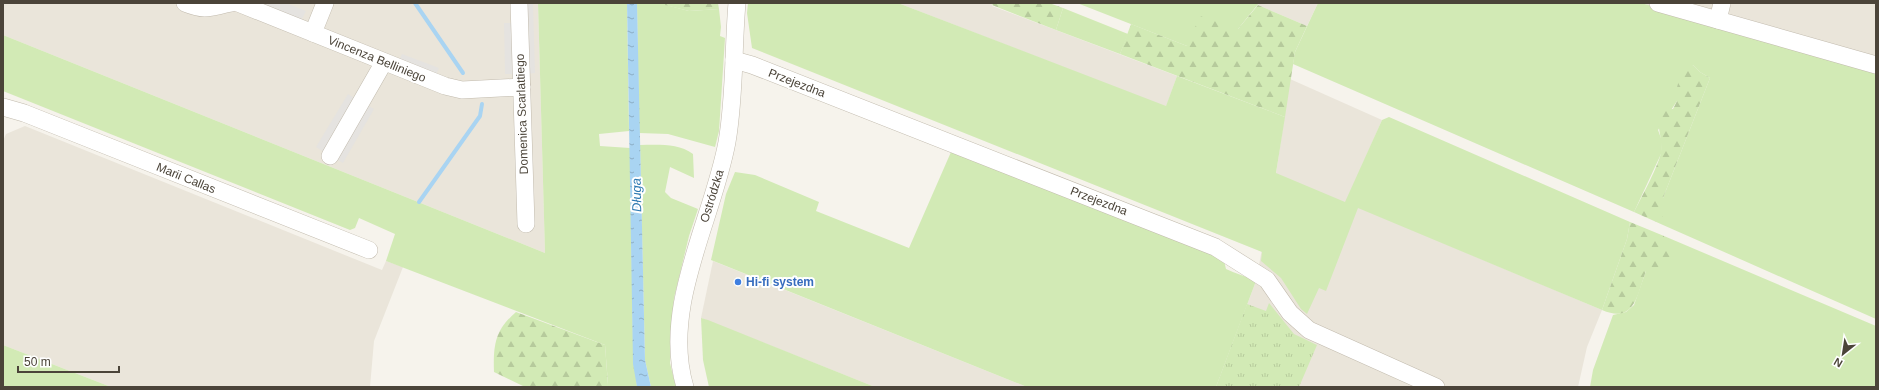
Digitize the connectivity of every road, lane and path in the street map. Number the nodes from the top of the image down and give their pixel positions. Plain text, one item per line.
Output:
1 (185, 3) edge
2 (232, 3) edge
3 (238, 3) edge
4 (325, 3) edge
5 (520, 3) edge
6 (737, 3) edge
7 (1658, 3) edge
8 (1722, 3) edge
9 (1718, 20) junction
10 (313, 33) junction
11 (734, 60) junction
12 (384, 62) junction
13 (1876, 65) edge
14 (522, 87) junction
15 (3, 107) edge
16 (330, 156) dead end
17 (526, 224) dead end
18 (369, 250) dead end
19 (685, 387) edge
20 (1436, 387) edge

1 - 2 street
3 - 10 street, Vincenza Belliniego
4 - 10 street
5 - 14 street, Domenica Scarlattiego
6 - 11 street, Ostródzka
7 - 9 street
8 - 9 street
9 - 13 street
10 - 12 street, Vincenza Belliniego
11 - 19 street, Ostródzka
11 - 20 street, Przejezdna
12 - 14 street, Vincenza Belliniego
12 - 16 street
14 - 17 street, Domenica Scarlattiego
15 - 18 street, Marii Callas

